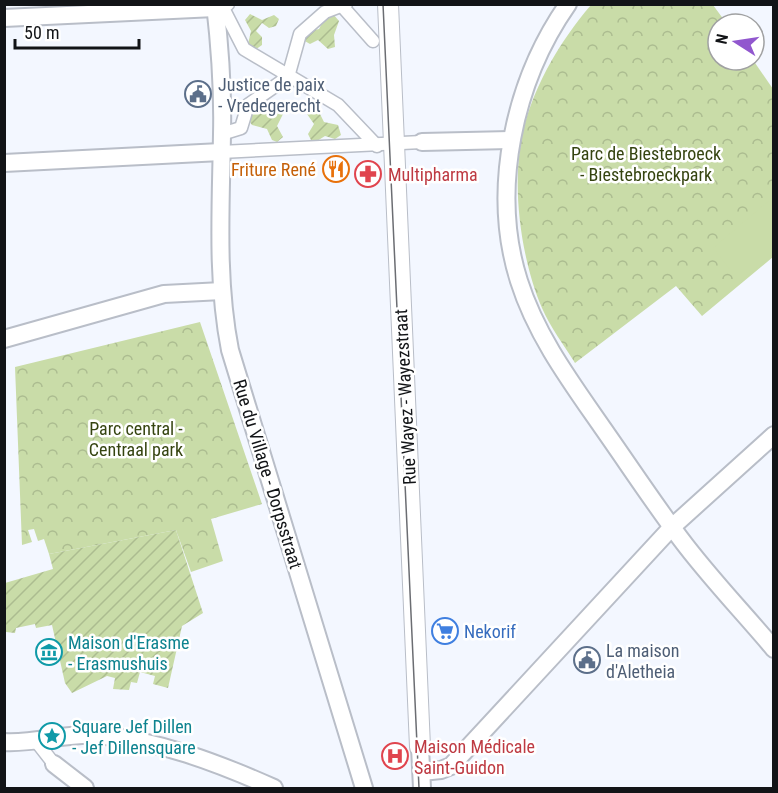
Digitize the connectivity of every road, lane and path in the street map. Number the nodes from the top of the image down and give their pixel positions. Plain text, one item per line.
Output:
1 (388, 4) edge
2 (568, 4) edge
3 (344, 5) edge
4 (219, 6) edge
5 (4, 18) edge
6 (373, 41) dead end
7 (288, 77) junction
8 (228, 132) dead end
9 (512, 140) junction
10 (422, 142) joint
11 (386, 145) junction
12 (221, 152) junction
13 (4, 163) edge
14 (222, 291) junction
15 (4, 339) edge
16 (774, 435) edge
17 (672, 527) junction
18 (774, 649) edge
19 (36, 741) junction
20 (4, 742) edge
21 (420, 747) joint
22 (54, 764) joint
23 (422, 780) edge
24 (85, 789) edge
25 (274, 789) edge
26 (364, 789) edge

1 - 11 street, Rue Wayez - Wayezstraat
2 - 9 street
3 - 6 street
3 - 7 street
4 - 5 street
4 - 7 street
4 - 12 street, Rue du Village - Dorpsstraat
7 - 8 street
7 - 11 street
9 - 10 street
9 - 17 street
10 - 11 street
11 - 12 street
11 - 21 street, Rue Wayez - Wayezstraat
12 - 13 street
12 - 14 street, Rue du Village - Dorpsstraat
14 - 15 street
14 - 26 street, Rue du Village - Dorpsstraat
16 - 17 street
17 - 18 street
17 - 23 street
19 - 20 street
19 - 22 street
19 - 25 street
21 - 23 street, Rue Wayez - Wayezstraat
22 - 24 street

